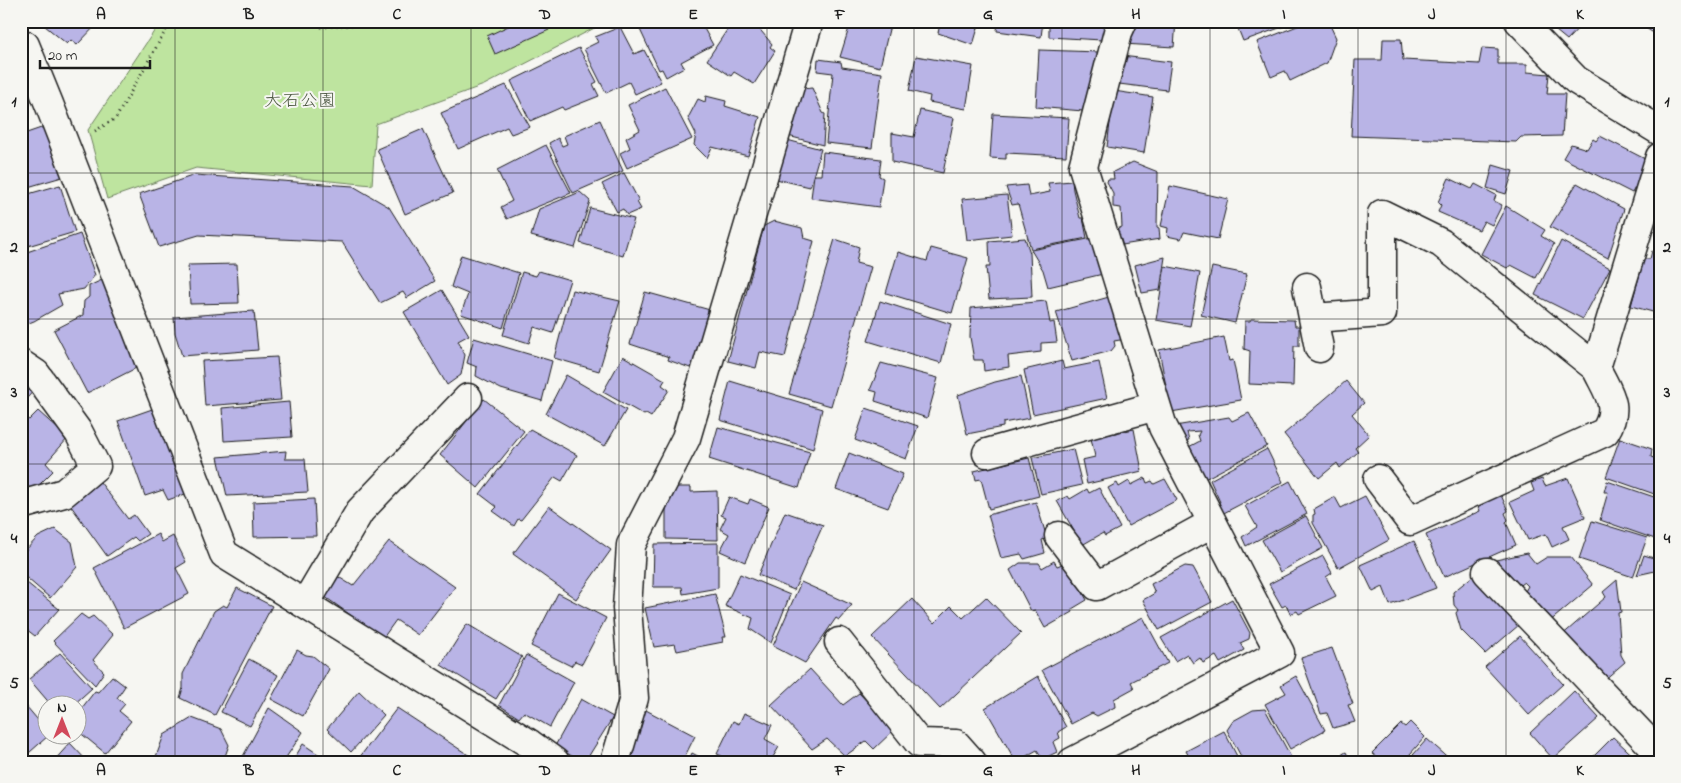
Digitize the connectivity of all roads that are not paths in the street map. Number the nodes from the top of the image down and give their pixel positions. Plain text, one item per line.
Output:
1 (809, 21) edge
2 (1123, 21) edge
3 (1518, 21) edge
4 (21, 43) edge
5 (1660, 131) edge
6 (1660, 157) edge
7 (1306, 287) dead end
8 (1312, 318) junction
9 (1319, 348) dead end
10 (21, 364) edge
11 (1596, 368) junction
12 (468, 398) dead end
13 (1156, 406) junction
14 (987, 453) dead end
15 (1378, 478) dead end
16 (21, 505) edge
17 (1212, 523) junction
18 (1059, 536) dead end
19 (1487, 572) dead end
20 (305, 604) junction
21 (839, 642) dead end
22 (524, 753) edge
23 (1660, 754) edge
24 (554, 762) edge
25 (616, 762) edge
26 (972, 762) edge
27 (1072, 762) edge

1 - 25 street
2 - 13 street
3 - 5 street
4 - 20 street
6 - 11 street
7 - 8 street
8 - 9 street
8 - 11 street
10 - 16 street
11 - 15 street
12 - 20 street
13 - 14 street
13 - 17 street
17 - 18 street
17 - 27 street
19 - 23 street
20 - 22 street
21 - 26 street
22 - 24 street

